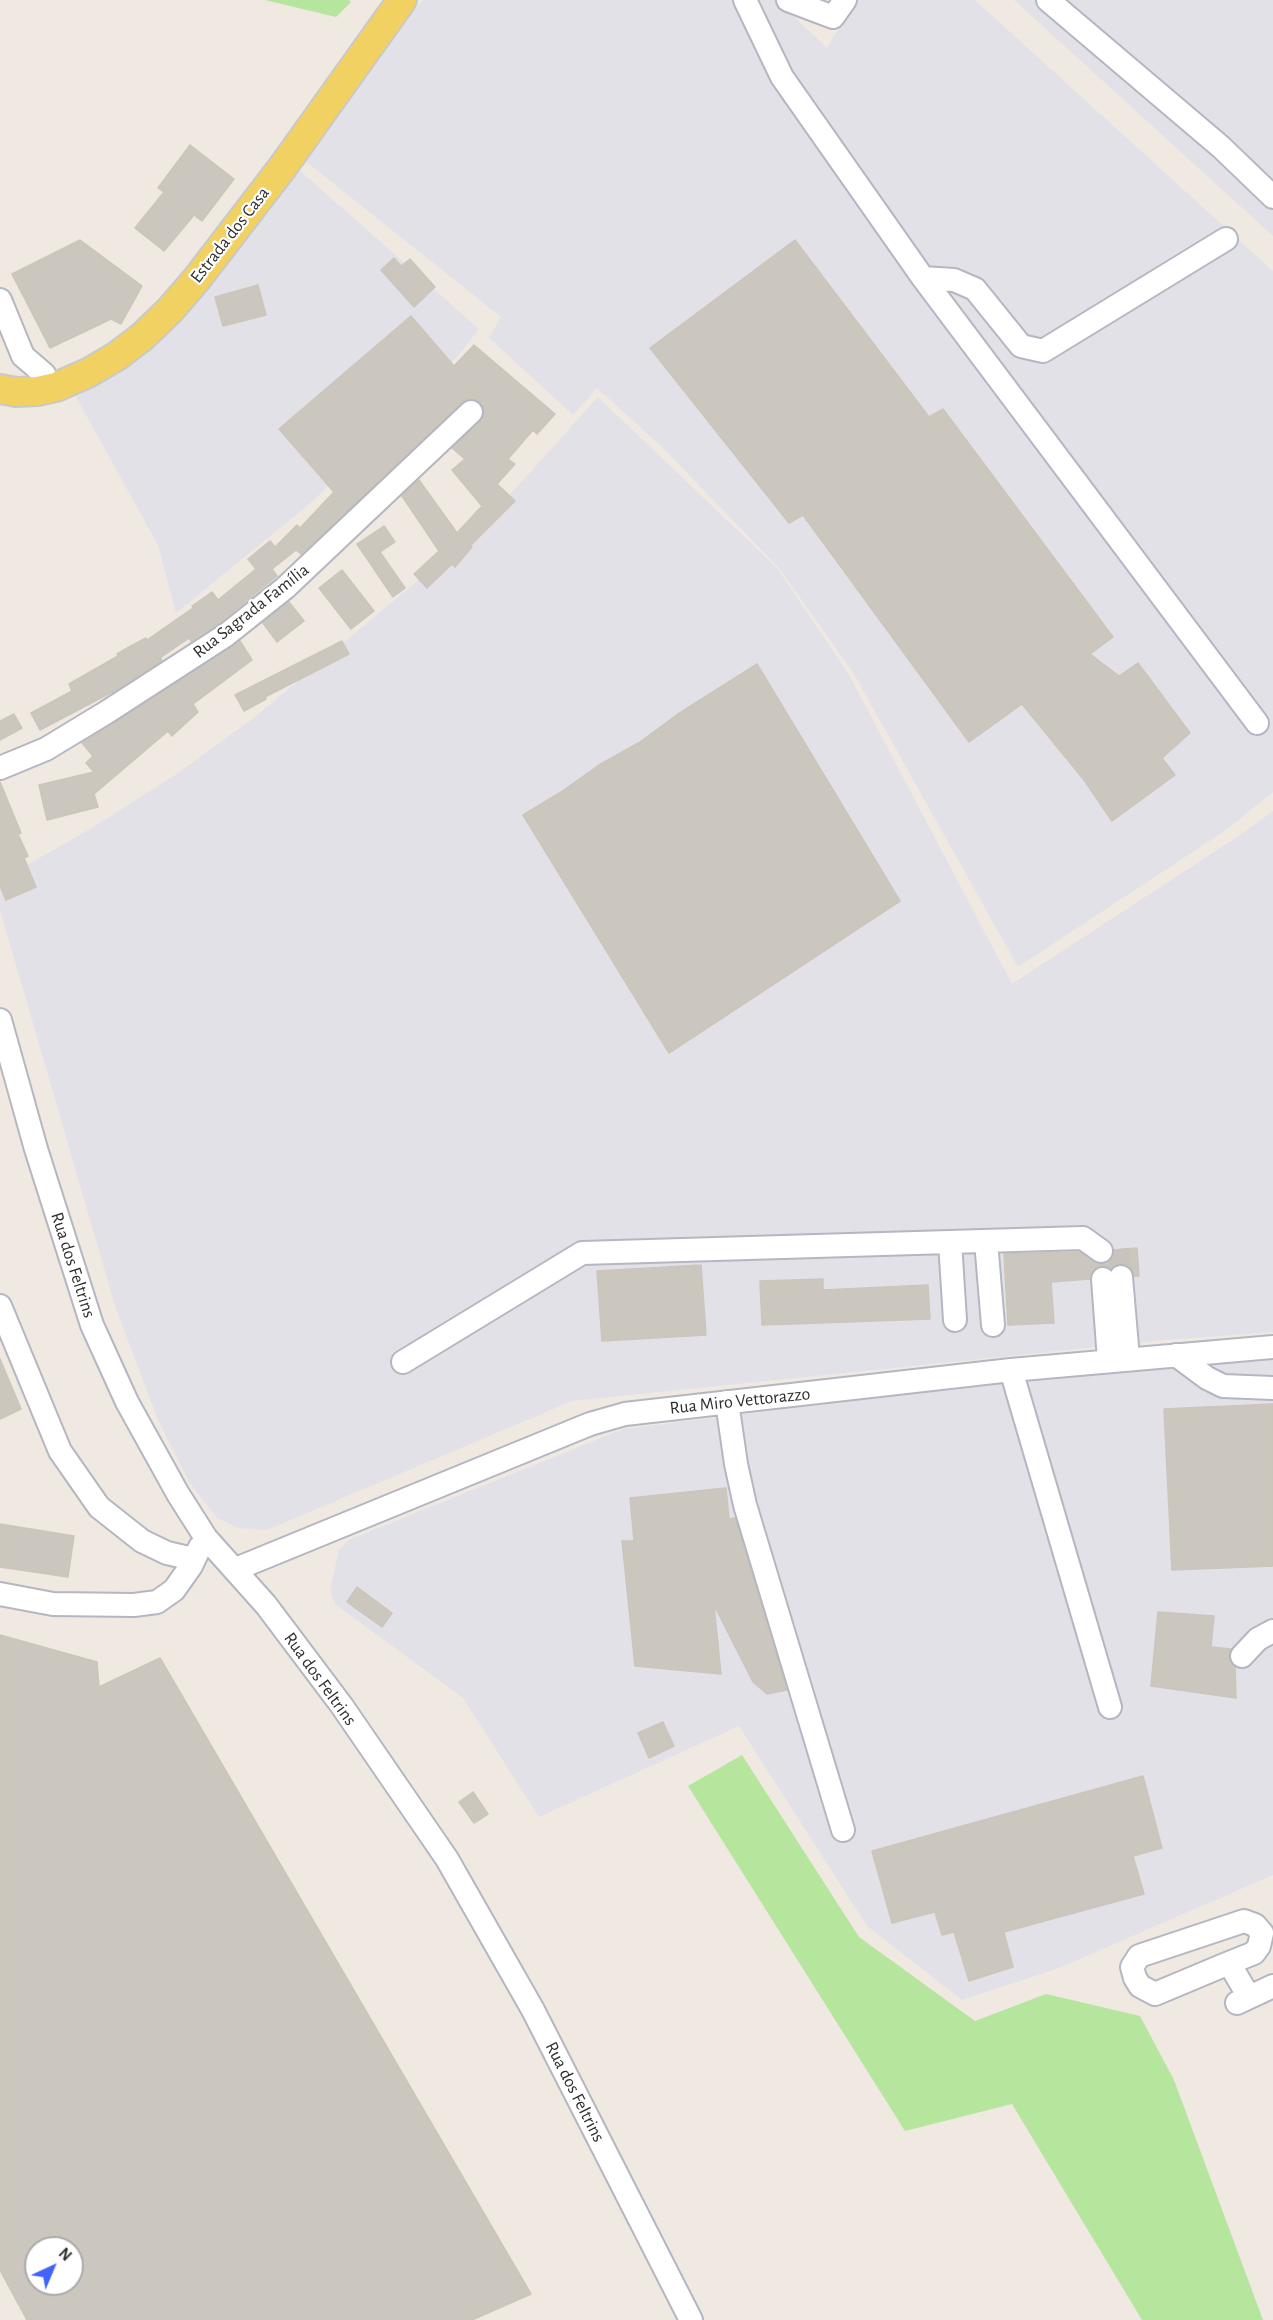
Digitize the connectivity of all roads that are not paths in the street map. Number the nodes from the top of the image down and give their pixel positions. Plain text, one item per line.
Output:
1 (385, 0) edge
2 (402, 0) edge
3 (746, 0) edge
4 (788, 0) edge
5 (812, 0) edge
6 (845, 0) edge
7 (1048, 0) edge
8 (828, 17) junction
9 (1273, 197) edge
10 (1226, 239) dead end
11 (923, 278) junction
12 (0, 300) edge
13 (16, 372) edge
14 (471, 412) dead end
15 (1257, 723) dead end
16 (0, 768) edge
17 (0, 1020) edge
18 (986, 1241) junction
19 (950, 1242) junction
20 (1101, 1251) dead end
21 (1112, 1278) tunnel mouth
22 (0, 1306) edge
23 (955, 1320) dead end
24 (993, 1325) dead end
25 (1273, 1347) edge
26 (1176, 1355) junction
27 (1118, 1359) junction
28 (403, 1362) dead end
29 (1011, 1370) junction
30 (1273, 1388) edge
31 (727, 1402) junction
32 (206, 1538) junction
33 (193, 1559) junction
34 (236, 1569) junction
35 (0, 1594) edge
36 (1273, 1631) edge
37 (1242, 1656) dead end
38 (1110, 1707) dead end
39 (843, 1830) dead end
40 (1229, 1963) junction
41 (1273, 1986) edge
42 (691, 2320) edge

1 - 13 main road, Estrada dos Casa
2 - 13 main road, Estrada dos Casa
3 - 11 street
4 - 8 street
5 - 8 street
6 - 8 street
7 - 9 street
10 - 11 street
11 - 15 street
12 - 13 street
14 - 16 street, Rua Sagrada Família
17 - 32 street, Rua dos Feltrins
18 - 19 street
18 - 20 street
18 - 24 street
19 - 23 street
19 - 28 street
21 - 27 street
22 - 33 street
25 - 26 street, Rua Miro Vettorazzo
26 - 27 street, Rua Miro Vettorazzo
26 - 30 street
27 - 29 street, Rua Miro Vettorazzo
29 - 31 street, Rua Miro Vettorazzo
29 - 38 street
31 - 34 street, Rua Miro Vettorazzo
31 - 39 street
32 - 33 street
32 - 34 street, Rua dos Feltrins
33 - 35 street
34 - 42 street, Rua dos Feltrins
36 - 37 street
40 - 40 street
40 - 41 street

